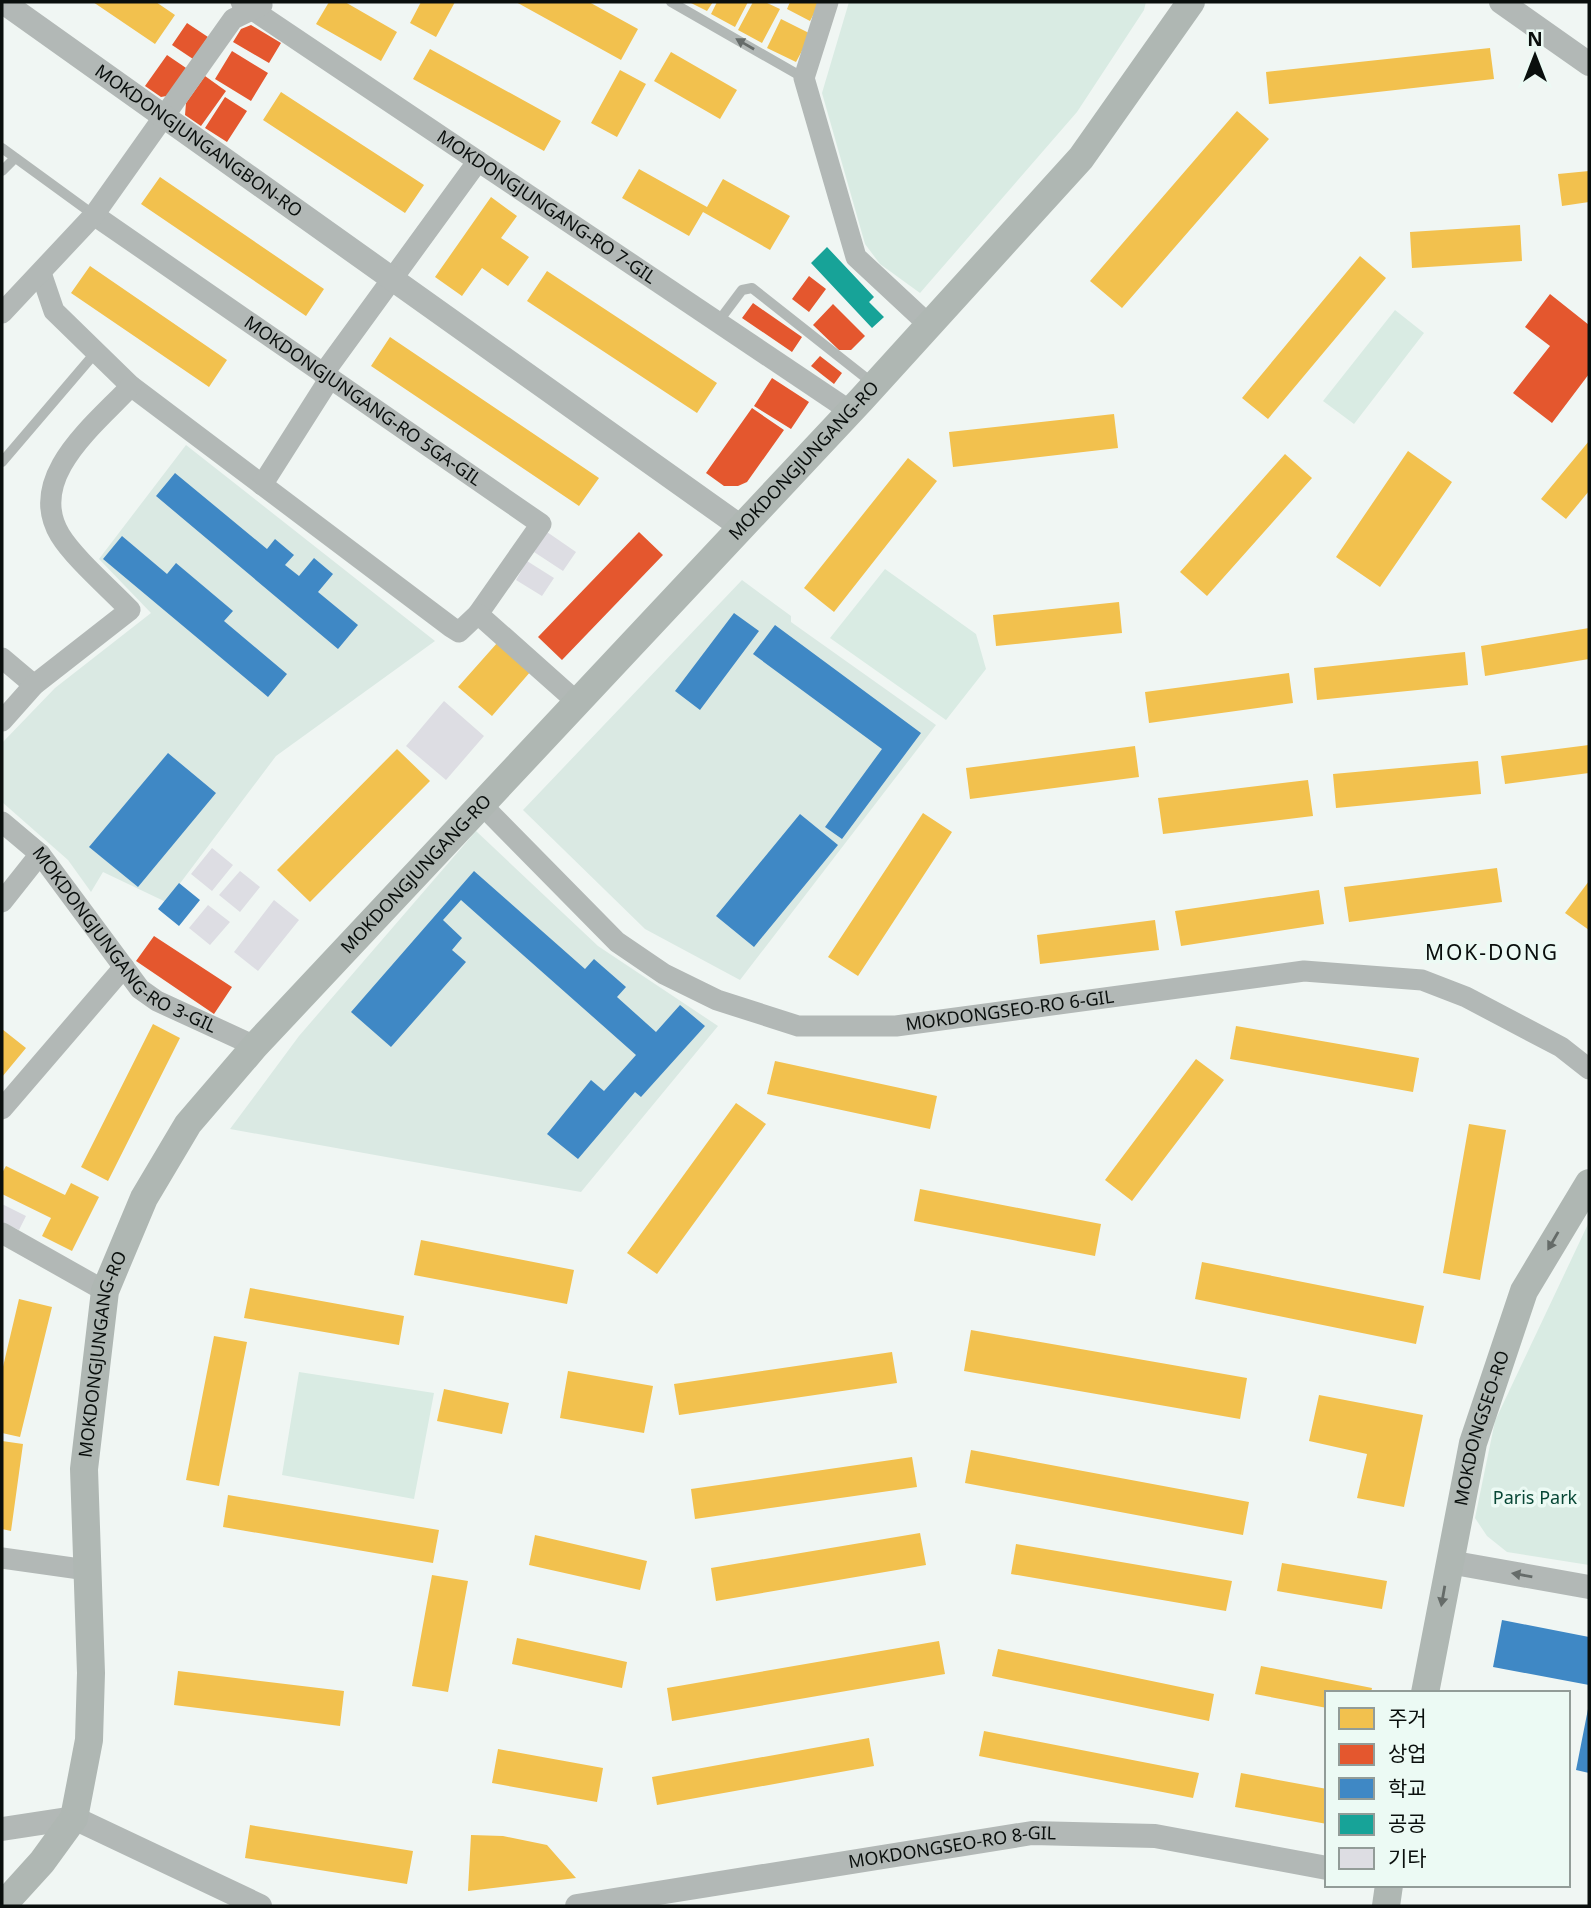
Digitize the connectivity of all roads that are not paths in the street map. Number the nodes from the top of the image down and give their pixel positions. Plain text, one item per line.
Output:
1 (3, 2) edge
2 (671, 2) edge
3 (828, 2) edge
4 (1191, 2) edge
5 (1501, 2) edge
6 (254, 5) edge
7 (1589, 64) edge
8 (804, 78) junction
9 (163, 118) junction
10 (2, 148) edge
11 (15, 158) junction
12 (478, 162) junction
13 (2, 171) edge
14 (94, 215) junction
15 (41, 273) junction
16 (392, 280) junction
17 (2, 313) edge
18 (718, 322) junction
19 (929, 325) junction
20 (96, 352) junction
21 (326, 376) junction
22 (875, 385) junction
23 (131, 386) junction
24 (850, 411) junction
25 (2, 462) edge
26 (262, 485) junction
27 (741, 527) junction
28 (478, 614) junction
29 (2, 658) edge
30 (34, 684) junction
31 (577, 702) junction
32 (2, 721) edge
33 (482, 805) junction
34 (2, 822) edge
35 (40, 854) junction
36 (2, 902) edge
37 (124, 967) junction
38 (255, 1046) junction
39 (1589, 1069) edge
40 (2, 1109) edge
41 (1589, 1183) edge
42 (2, 1233) edge
43 (105, 1291) junction
44 (2, 1558) edge
45 (1449, 1562) junction
46 (88, 1570) junction
47 (1589, 1587) edge
48 (1425, 1691) edge
49 (74, 1818) junction
50 (2, 1829) edge
51 (1325, 1868) edge
52 (1390, 1887) edge
53 (7, 1894) edge
54 (260, 1906) edge
55 (577, 1906) edge
56 (1386, 1906) edge

1 - 9 street, MOKDONGJUNGANGBON-RO
8 -> 2 lane
3 - 8 street
4 - 19 main road, MOKDONGJUNGANG-RO
5 - 7 street
6 - 9 street
6 - 12 street, MOKDONGJUNGANG-RO 7-GIL
8 - 19 street
9 - 14 street
9 - 16 street, MOKDONGJUNGANGBON-RO
10 - 11 lane
11 - 13 lane
11 - 14 lane
12 - 16 street
12 - 18 street, MOKDONGJUNGANG-RO 7-GIL
14 - 15 street
14 - 21 street, MOKDONGJUNGANG-RO 5GA-GIL
15 - 17 street
15 - 20 street
16 - 21 street
16 - 27 street, MOKDONGJUNGANGBON-RO
18 - 22 lane
18 - 24 street, MOKDONGJUNGANG-RO 7-GIL
19 - 22 main road, MOKDONGJUNGANG-RO
20 - 23 street
20 - 25 lane
21 - 26 street
21 - 28 street, MOKDONGJUNGANG-RO 5GA-GIL
22 - 24 main road, MOKDONGJUNGANG-RO
23 - 26 street
23 - 30 street
24 - 27 main road, MOKDONGJUNGANG-RO
26 - 28 street
27 - 31 main road, MOKDONGJUNGANG-RO
28 - 31 street
29 - 30 street
30 - 32 street
31 - 33 main road, MOKDONGJUNGANG-RO
33 - 38 main road, MOKDONGJUNGANG-RO
33 - 39 street, MOKDONGSEO-RO 6-GIL
34 - 35 street, MOKDONGJUNGANG-RO 3-GIL
35 - 36 street
35 - 37 street, MOKDONGJUNGANG-RO 3-GIL
37 - 38 street, MOKDONGJUNGANG-RO 3-GIL
37 - 40 street
38 - 43 main road, MOKDONGJUNGANG-RO
41 -> 45 main road, MOKDONGSEO-RO
42 - 43 street
43 - 46 main road, MOKDONGJUNGANG-RO
44 - 46 street
47 -> 45 street
45 -> 48 main road, MOKDONGSEO-RO
46 - 49 main road, MOKDONGJUNGANG-RO
49 - 50 street
49 - 53 main road, MOKDONGJUNGANG-RO
49 - 54 street
51 - 55 street, MOKDONGSEO-RO 8-GIL
52 - 56 main road

